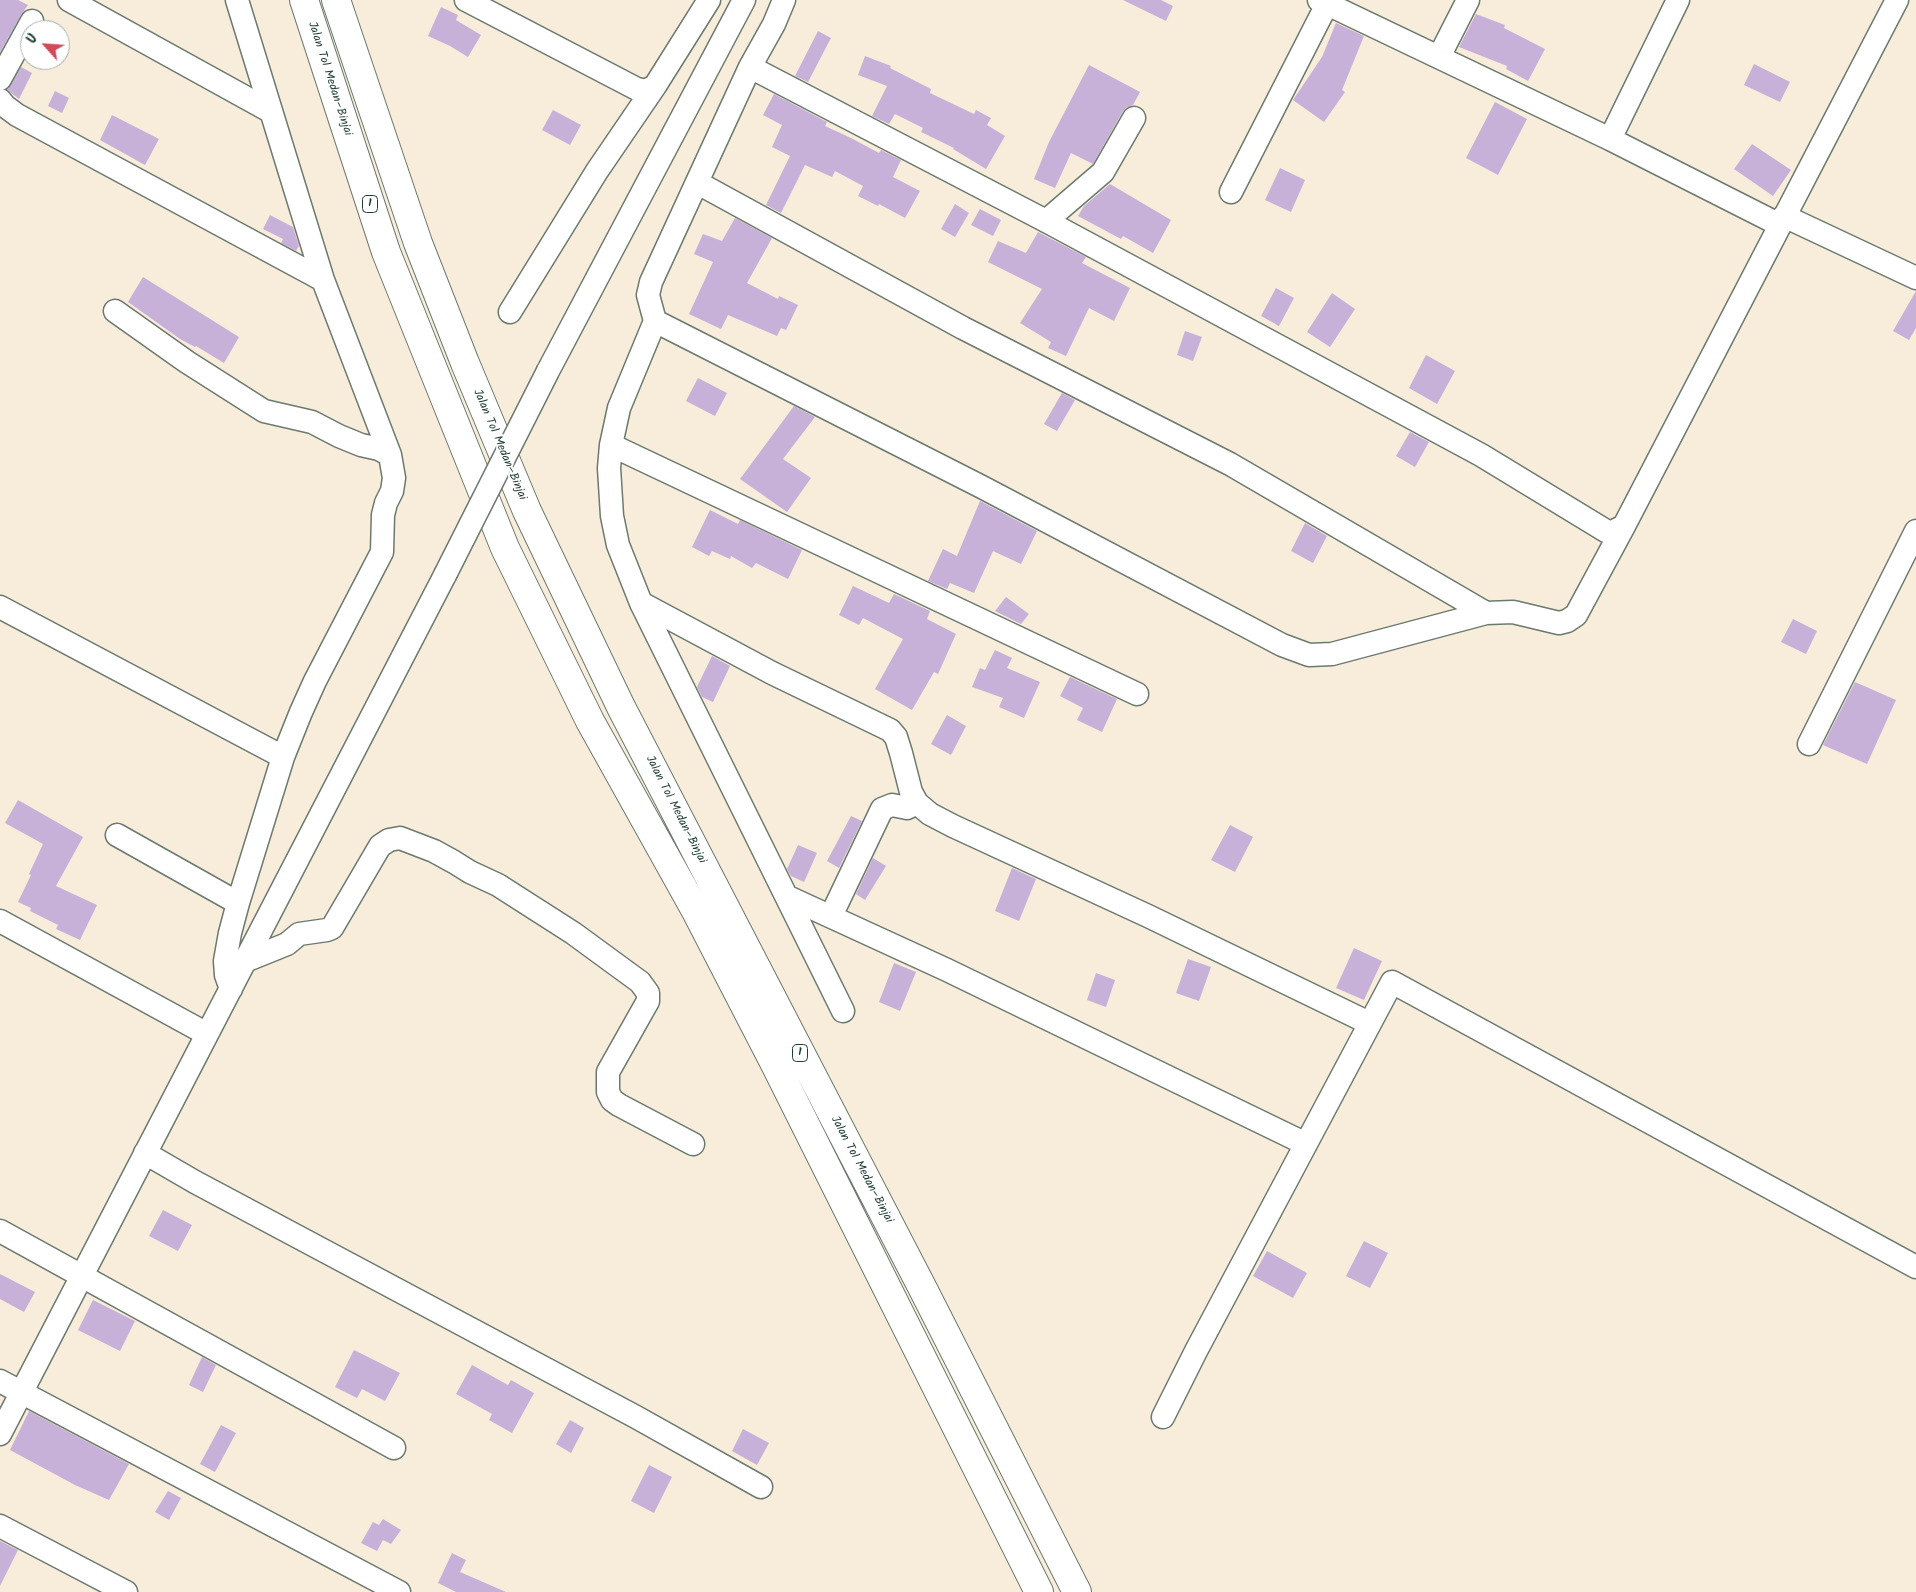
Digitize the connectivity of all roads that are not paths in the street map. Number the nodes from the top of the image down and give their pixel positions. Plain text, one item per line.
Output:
1 (69, 0) edge
2 (304, 0) edge
3 (336, 0) edge
4 (466, 0) edge
5 (709, 0) edge
6 (744, 0) edge
7 (784, 0) edge
8 (1468, 0) edge
9 (1678, 0) edge
10 (1897, 0) edge
11 (1323, 2) edge
12 (234, 3) edge
13 (20, 43) edge
14 (1439, 57) junction
15 (750, 67) junction
16 (0, 79) edge
17 (655, 86) junction
18 (0, 100) edge
19 (270, 110) junction
20 (1134, 118) dead end
21 (1610, 139) junction
22 (698, 183) junction
23 (1231, 192) dead end
24 (1782, 220) junction
25 (1046, 221) junction
26 (1916, 278) edge
27 (323, 280) junction
28 (115, 310) dead end
29 (510, 312) dead end
30 (655, 320) junction
31 (611, 445) junction
32 (390, 455) junction
33 (1624, 526) junction
34 (1916, 532) edge
35 (641, 603) junction
36 (0, 607) edge
37 (1486, 613) junction
38 (1137, 694) dead end
39 (1809, 744) dead end
40 (283, 757) junction
41 (917, 803) junction
42 (117, 835) dead end
43 (788, 897) junction
44 (238, 903) junction
45 (831, 916) junction
46 (0, 922) edge
47 (245, 961) junction
48 (230, 989) junction
49 (843, 1011) dead end
50 (1369, 1024) junction
51 (207, 1034) junction
52 (693, 1144) dead end
53 (1306, 1144) junction
54 (145, 1153) junction
55 (0, 1231) edge
56 (1916, 1267) edge
57 (81, 1275) junction
58 (0, 1381) edge
59 (21, 1393) junction
60 (1162, 1417) dead end
61 (0, 1434) edge
62 (394, 1448) dead end
63 (761, 1487) dead end
64 (0, 1526) edge
65 (126, 1592) edge
66 (399, 1592) edge
67 (1039, 1592) edge
68 (1077, 1592) edge

1 - 19 street
2 - 67 highway, Jalan Tol Medan–Binjai / 1
3 - 68 highway, Jalan Tol Medan–Binjai / 1
4 - 17 street
5 - 17 street
6 - 47 street, bridge
7 - 15 street
8 - 14 street
9 - 21 street
10 - 24 street
11 - 14 street
11 - 23 street
12 - 19 street
13 - 16 street
14 - 21 street
15 - 22 street
15 - 25 street
17 - 29 street
18 - 27 street
19 - 27 street
20 - 25 street
21 - 24 street
22 - 30 street
22 - 37 street
24 - 26 street
24 - 33 street
25 - 33 street
27 - 32 street
28 - 32 street
30 - 31 street
30 - 37 street
31 - 35 street
31 - 38 street
32 - 40 street
33 - 37 street
34 - 39 street
35 - 41 street
35 - 43 street
36 - 40 street
40 - 44 street
41 - 45 street
41 - 50 street
42 - 44 street
43 - 45 street
43 - 49 street
44 - 48 street
45 - 53 street
46 - 51 street
47 - 48 street
47 - 52 street
48 - 51 street
50 - 53 street
50 - 56 street
51 - 54 street
53 - 60 street
54 - 57 street
54 - 63 street
55 - 57 street
57 - 59 street
57 - 62 street
58 - 59 street
59 - 61 street
59 - 66 street
64 - 65 street

